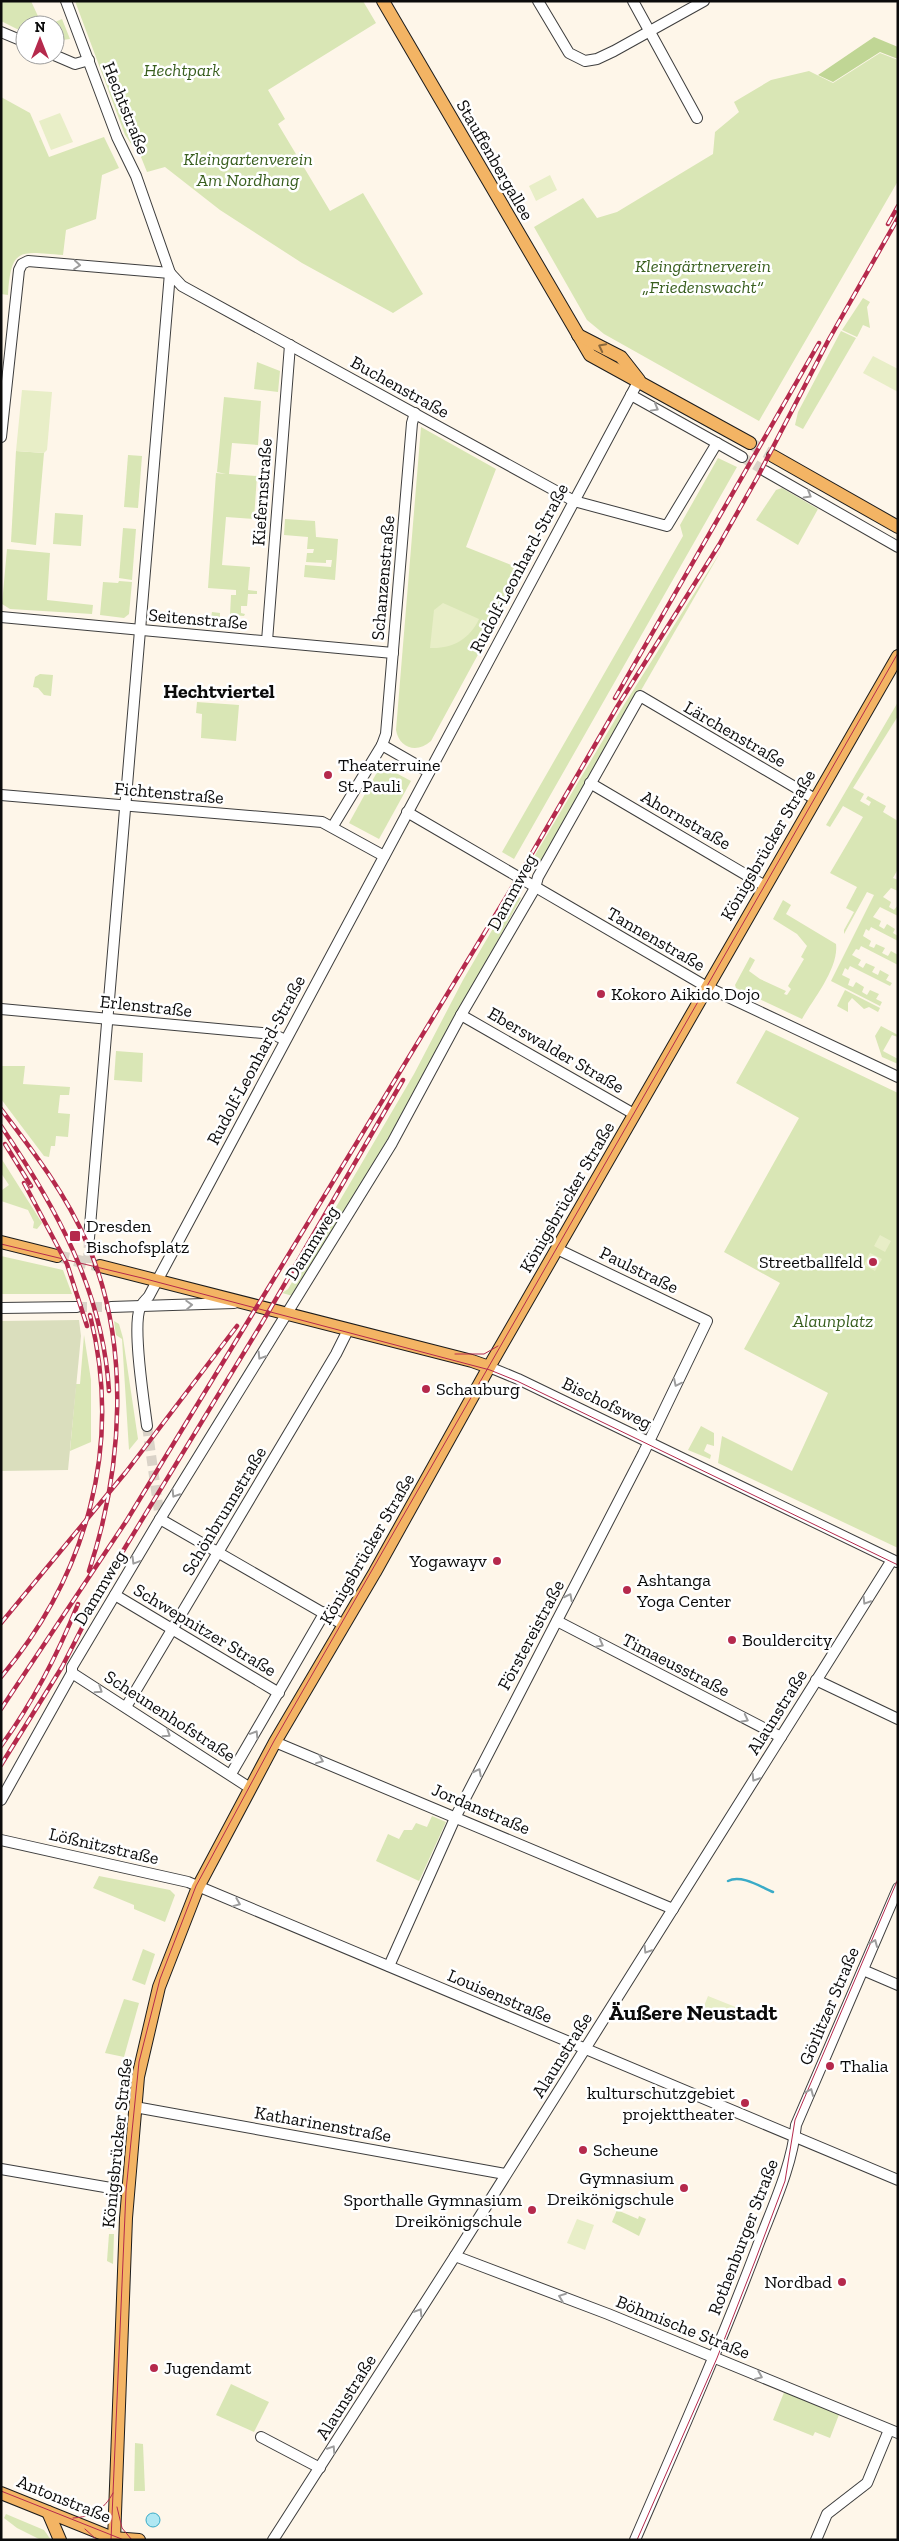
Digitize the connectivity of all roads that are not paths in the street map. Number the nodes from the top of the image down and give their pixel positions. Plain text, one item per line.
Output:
1 (66, 1) edge
2 (383, 1) edge
3 (538, 1) edge
4 (633, 1) edge
5 (704, 1) edge
6 (649, 30) junction
7 (1, 32) edge
8 (15, 38) edge
9 (65, 60) edge
10 (89, 60) junction
11 (697, 118) dead end
12 (170, 273) junction
13 (290, 345) junction
14 (639, 380) junction
15 (631, 395) junction
16 (415, 413) junction
17 (1, 438) edge
18 (717, 443) junction
19 (750, 443) tunnel mouth
20 (773, 456) tunnel mouth
21 (742, 458) tunnel mouth
22 (765, 471) tunnel mouth
23 (574, 501) junction
24 (898, 527) edge
25 (898, 547) edge
26 (1, 617) edge
27 (141, 630) junction
28 (267, 641) junction
29 (393, 653) junction
30 (898, 656) edge
31 (640, 696) joint
32 (382, 746) junction
33 (429, 772) junction
34 (590, 783) junction
35 (1, 796) edge
36 (815, 799) junction
37 (126, 806) junction
38 (407, 812) junction
39 (333, 826) junction
40 (384, 856) junction
41 (765, 886) junction
42 (535, 888) junction
43 (707, 987) junction
44 (1, 1008) edge
45 (461, 1015) junction
46 (108, 1019) junction
47 (285, 1040) junction
48 (898, 1077) edge
49 (634, 1114) junction
50 (89, 1238) tunnel mouth
51 (1, 1242) edge
52 (557, 1248) junction
53 (57, 1256) tunnel mouth
54 (100, 1266) tunnel mouth
55 (157, 1280) junction
56 (240, 1302) junction
57 (76, 1307) tunnel mouth
58 (111, 1307) tunnel mouth
59 (140, 1307) junction
60 (1, 1308) edge
61 (286, 1314) junction
62 (707, 1321) joint
63 (348, 1330) junction
64 (489, 1367) junction
65 (147, 1426) tunnel mouth
66 (648, 1443) junction
67 (160, 1519) junction
68 (218, 1552) junction
69 (895, 1562) edge
70 (115, 1595) junction
71 (325, 1612) junction
72 (557, 1621) junction
73 (344, 1624) junction
74 (172, 1630) junction
75 (72, 1673) junction
76 (816, 1680) junction
77 (279, 1694) junction
78 (126, 1708) junction
79 (898, 1718) edge
80 (781, 1737) junction
81 (275, 1742) junction
82 (231, 1774) junction
83 (250, 1788) junction
84 (1, 1800) edge
85 (456, 1816) junction
86 (1, 1840) edge
87 (198, 1887) junction
88 (898, 1888) edge
89 (673, 1909) junction
90 (389, 1966) junction
91 (863, 1970) junction
92 (898, 1985) edge
93 (584, 2049) junction
94 (135, 2106) junction
95 (795, 2138) junction
96 (1, 2169) edge
97 (505, 2174) junction
98 (898, 2180) edge
99 (128, 2191) junction
100 (455, 2256) junction
101 (714, 2357) junction
102 (893, 2431) edge
103 (262, 2437) dead end
104 (320, 2468) junction
105 (1, 2493) edge
106 (48, 2512) junction
107 (113, 2539) edge
108 (60, 2540) edge
109 (139, 2540) edge
110 (273, 2540) edge
111 (635, 2540) edge
112 (816, 2540) edge

1 - 10 street, Hechtstraße
2 - 14 main road, Stauffenbergallee
3 - 6 street
4 - 6 street
5 - 6 street
6 - 11 street
7 - 8 street
9 - 10 street, Hechtstraße
10 - 12 street, Hechtstraße
12 - 13 street, Buchenstraße
17 -> 12 street
12 - 27 street
13 - 16 street, Buchenstraße
13 - 28 street, Kiefernstraße
14 - 15 street, Rudolf-Leonhard-Straße
14 - 19 main road, Stauffenbergallee
15 -> 18 street
15 - 23 street, Rudolf-Leonhard-Straße
16 - 23 street, Buchenstraße
16 - 29 street, Schanzenstraße
18 - 21 street
18 - 23 street, Buchenstraße
20 - 24 main road
22 -> 25 street
23 - 33 street, Rudolf-Leonhard-Straße
26 - 27 street, Seitenstraße
27 - 28 street, Seitenstraße
27 - 37 street
28 - 29 street, Seitenstraße
29 - 32 street, Schanzenstraße
30 - 36 main road, Königsbrücker Straße
31 - 34 street, Dammweg
31 - 36 street, Lärchenstraße
32 - 33 street
32 - 39 street, Schanzenstraße
33 - 38 street, Rudolf-Leonhard-Straße
34 - 41 street, Ahornstraße
34 - 42 street, Dammweg
35 - 37 street, Fichtenstraße
36 - 41 main road, Königsbrücker Straße
37 - 39 street, Fichtenstraße
37 - 46 street
38 - 40 street, Rudolf-Leonhard-Straße
38 - 42 street, Tannenstraße
39 - 40 street, Fichtenstraße
40 - 47 street, Rudolf-Leonhard-Straße
41 - 43 main road, Königsbrücker Straße
42 - 43 street, Tannenstraße
42 - 45 street, Dammweg
43 - 48 street, Tannenstraße
43 - 49 main road, Königsbrücker Straße
44 - 46 street, Erlenstraße
45 - 49 street, Eberswalder Straße
45 - 61 street, Dammweg
46 - 47 street, Erlenstraße
46 - 50 street
47 - 55 street, Rudolf-Leonhard-Straße
49 - 52 main road, Königsbrücker Straße
51 - 53 main road
52 - 62 street, Paulstraße
52 - 64 main road, Königsbrücker Straße
54 - 55 main road, Bischofsweg
55 - 56 main road, Bischofsweg
55 - 59 street, Rudolf-Leonhard-Straße
59 -> 56 street
56 - 61 main road, Bischofsweg
57 - 60 street
58 - 59 street
59 - 65 street
61 - 63 main road, Bischofsweg
61 -> 67 street, Dammweg
62 -> 66 street, Förstereistraße
63 - 64 main road, Bischofsweg
63 - 68 street, Schönbrunnstraße
64 - 66 street, Bischofsweg
64 - 73 main road, Königsbrücker Straße
66 - 69 street, Bischofsweg
72 -> 66 street, Förstereistraße
67 - 68 street
67 -> 70 street, Dammweg
68 - 71 street
68 - 74 street, Schönbrunnstraße
69 -> 76 street, Alaunstraße
70 - 74 street, Schwepnitzer Straße
70 - 75 street, Dammweg
71 - 73 street
71 - 77 street, Königsbrücker Straße
72 -> 80 street, Timaeusstraße
85 -> 72 street, Förstereistraße
73 - 81 main road, Königsbrücker Straße
74 - 77 street, Schwepnitzer Straße
74 - 78 street, Schönbrunnstraße
75 -> 78 street, Scheunenhofstraße
75 - 84 street, Dammweg
76 - 79 street
76 - 80 street, Alaunstraße
82 -> 77 street, Königsbrücker Straße
78 -> 82 street, Scheunenhofstraße
80 -> 89 street, Alaunstraße
81 - 83 main road, Königsbrücker Straße
81 -> 85 street, Jordanstraße
82 - 83 street, Scheunenhofstraße
83 - 87 main road, Königsbrücker Straße
85 - 89 street, Jordanstraße
85 - 90 street, Förstereistraße
86 - 87 street, Lößnitzstraße
87 -> 90 street, Louisenstraße
87 - 94 main road, Königsbrücker Straße
91 -> 88 street, Görlitzer Straße
89 -> 93 street, Alaunstraße
90 - 93 street, Louisenstraße
91 - 92 street
95 -> 91 street, Görlitzer Straße
93 - 95 street, Louisenstraße
93 - 97 street, Alaunstraße
94 - 97 street, Katharinenstraße
94 - 99 main road, Königsbrücker Straße
95 - 98 street, Louisenstraße
95 - 101 street, Rothenburger Straße
96 - 99 street
97 - 100 street, Alaunstraße
99 - 107 main road, Königsbrücker Straße
101 -> 100 street, Böhmische Straße
104 -> 100 street, Alaunstraße
101 -> 102 street, Böhmische Straße
101 - 111 street, Rothenburger Straße
102 - 112 street
103 - 104 street
104 - 110 street, Alaunstraße
105 - 106 main road, Antonstraße
106 - 107 main road, Antonstraße
106 - 108 main road
107 - 109 main road, Antonstraße

